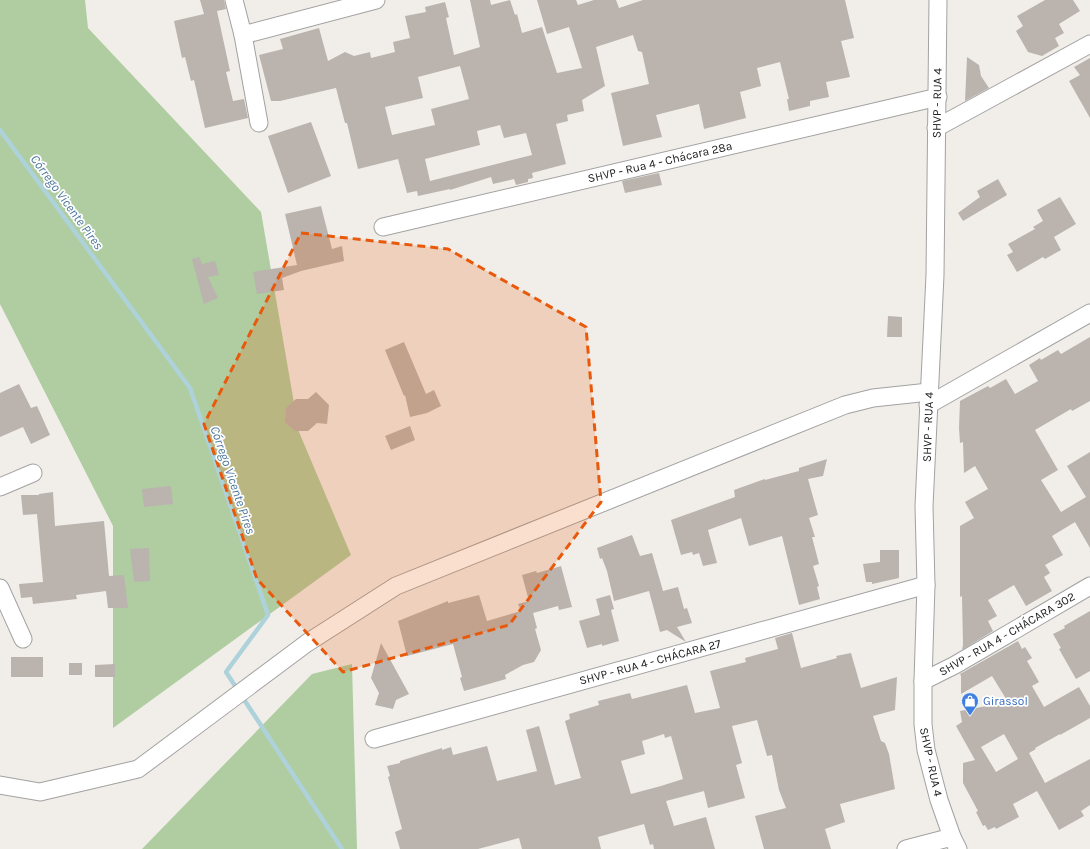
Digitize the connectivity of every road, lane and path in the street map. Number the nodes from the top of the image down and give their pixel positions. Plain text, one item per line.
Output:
1 (234, 0) edge
2 (376, 0) edge
3 (938, 0) edge
4 (243, 35) junction
5 (1090, 44) edge
6 (938, 97) junction
7 (259, 123) dead end
8 (936, 128) junction
9 (383, 226) dead end
10 (1090, 313) edge
11 (929, 398) junction
12 (33, 473) dead end
13 (0, 487) edge
14 (926, 585) junction
15 (1090, 586) edge
16 (0, 588) edge
17 (23, 639) dead end
18 (923, 681) junction
19 (374, 739) dead end
20 (0, 785) edge
21 (955, 843) edge
22 (906, 849) edge

1 - 4 street
2 - 4 street
3 - 6 street, SHVP - RUA 4
4 - 7 street
5 - 8 street
6 - 8 street, SHVP - RUA 4
6 - 9 street, SHVP - Rua 4 - Chácara 28ª
8 - 11 street, SHVP - RUA 4
10 - 11 street
11 - 14 street, SHVP - RUA 4
11 - 20 street
12 - 13 street
14 - 18 street, SHVP - RUA 4
14 - 19 street, SHVP - RUA 4 - CHÁCARA 27
15 - 18 street, SHVP - RUA 4 - CHÁCARA 302
16 - 17 street
18 - 21 street, SHVP - RUA 4
21 - 22 street

